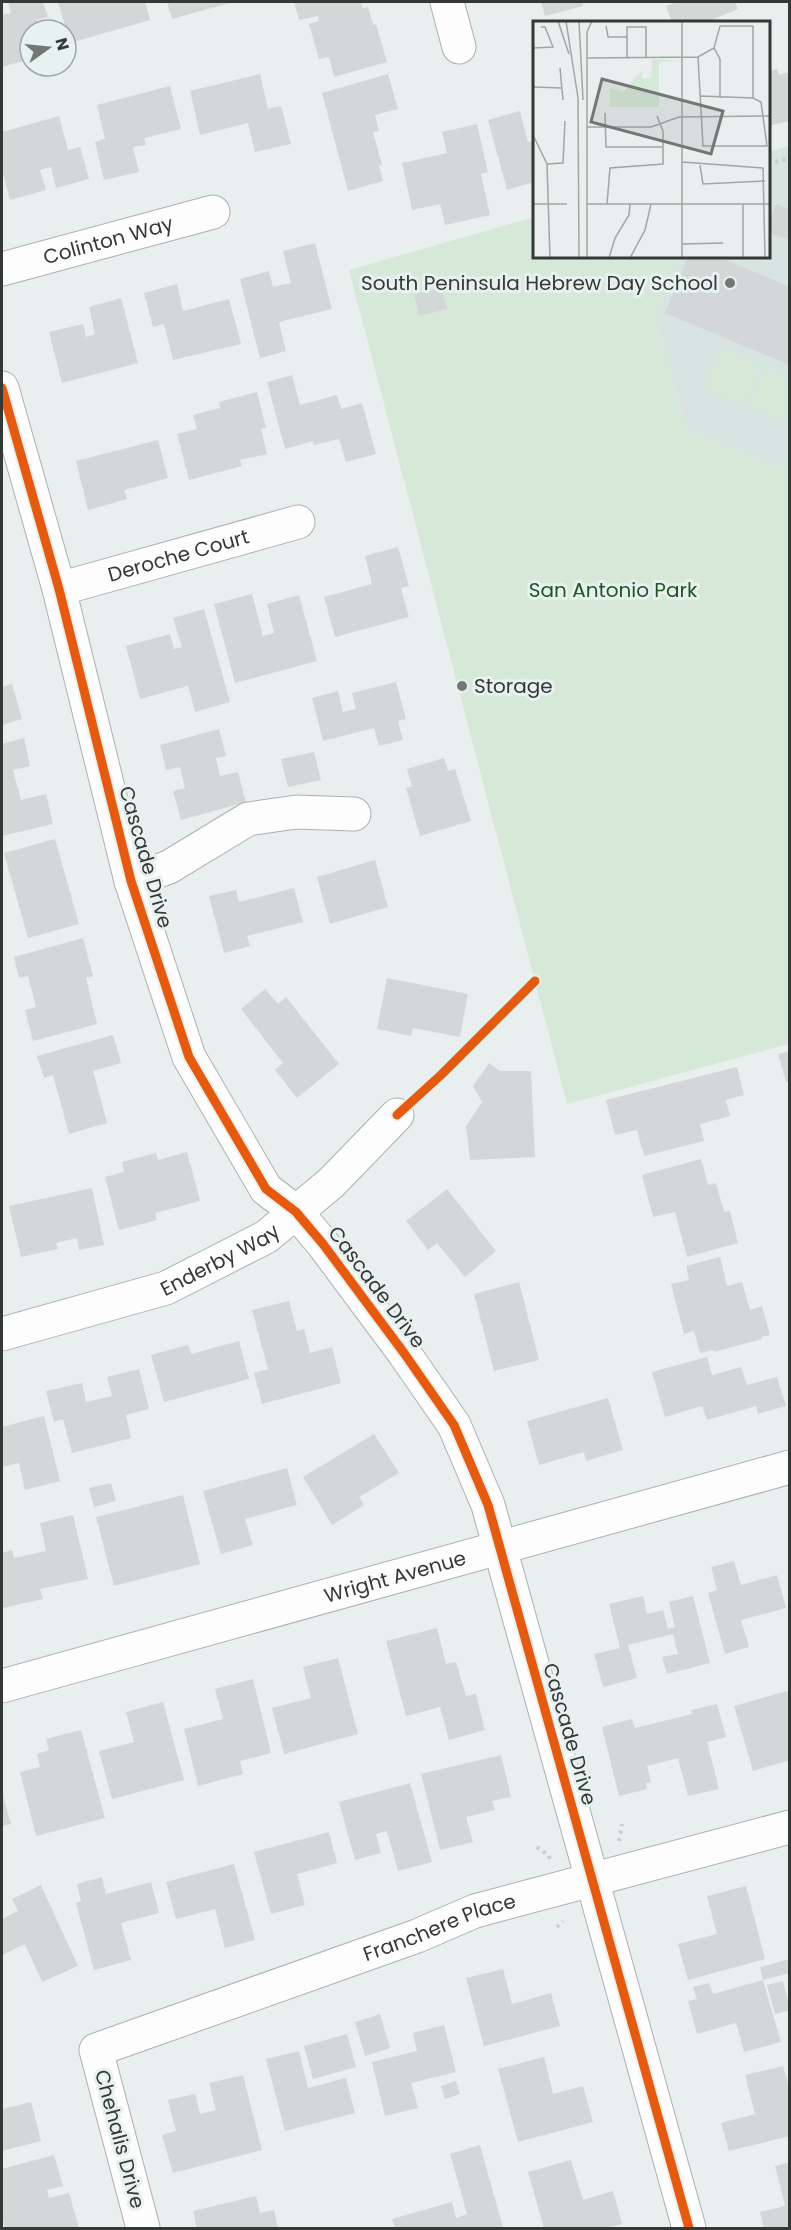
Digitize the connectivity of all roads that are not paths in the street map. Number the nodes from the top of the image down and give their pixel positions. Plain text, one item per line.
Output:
1 (447, 2) edge
2 (459, 47) dead end
3 (213, 212) dead end
4 (2, 269) edge
5 (2, 388) edge
6 (298, 522) dead end
7 (59, 589) junction
8 (354, 814) dead end
9 (131, 882) junction
10 (397, 1115) dead end
11 (296, 1212) junction
12 (2, 1334) edge
13 (789, 1467) edge
14 (500, 1549) junction
15 (2, 1686) edge
16 (789, 1827) edge
17 (592, 1880) junction
18 (96, 2050) joint
19 (143, 2229) edge
20 (689, 2229) edge

1 - 2 street
3 - 4 street, Colinton Way
5 - 7 street, Cascade Drive
6 - 7 street, Deroche Court
7 - 9 street, Cascade Drive
8 - 9 street
9 - 11 street, Cascade Drive
10 - 11 street, Enderby Way
11 - 12 street, Enderby Way
11 - 14 street, Cascade Drive
13 - 14 street, Wright Avenue
14 - 15 street, Wright Avenue
14 - 17 street, Cascade Drive
16 - 17 street, Franchere Place
17 - 18 street, Franchere Place
17 - 20 street, Cascade Drive
18 - 19 street, Chehalis Drive

